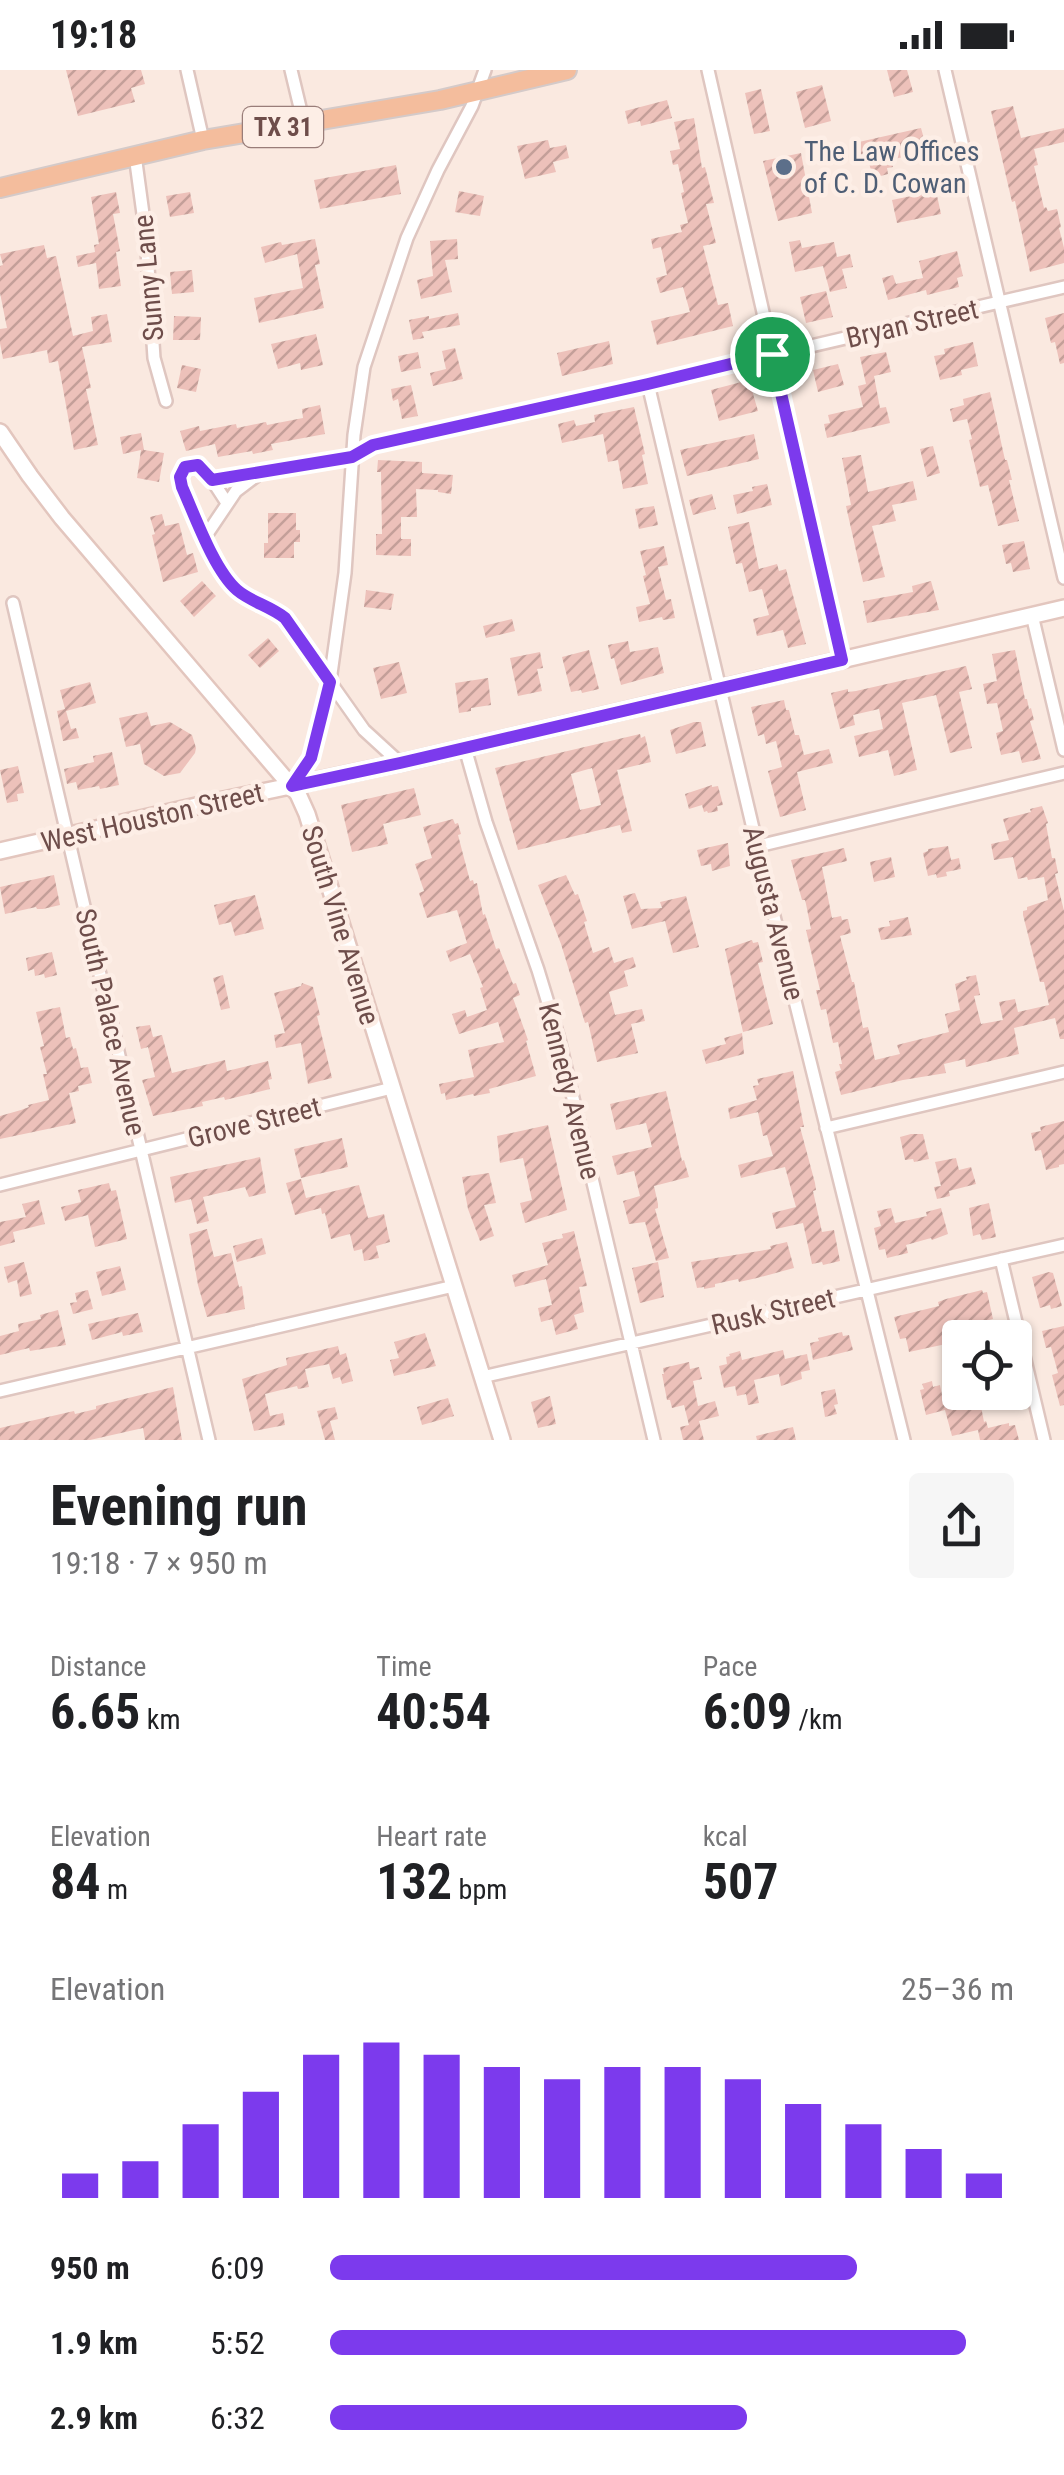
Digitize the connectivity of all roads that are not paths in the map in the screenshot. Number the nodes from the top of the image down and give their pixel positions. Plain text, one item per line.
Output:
1 (188, 70) edge
2 (291, 70) edge
3 (485, 70) edge
4 (567, 70) edge
5 (708, 70) edge
6 (945, 70) edge
7 (480, 90) junction
8 (304, 124) junction
9 (202, 140) junction
10 (135, 155) junction
11 (0, 188) edge
12 (1064, 287) edge
13 (1001, 302) junction
14 (772, 354) junction
15 (648, 384) junction
16 (166, 401) dead end
17 (0, 432) edge
18 (352, 457) junction
19 (264, 472) junction
20 (212, 480) junction
21 (227, 503) junction
22 (205, 537) junction
23 (1064, 578) edge
24 (13, 604) dead end
25 (1064, 608) edge
26 (1032, 616) junction
27 (842, 660) junction
28 (330, 682) junction
29 (719, 688) junction
30 (466, 748) junction
31 (1064, 750) edge
32 (400, 763) junction
33 (1064, 773) edge
34 (292, 786) junction
35 (67, 835) junction
36 (758, 846) junction
37 (0, 851) edge
38 (1064, 1072) edge
39 (392, 1088) junction
40 (826, 1128) junction
41 (141, 1150) junction
42 (0, 1184) edge
43 (1064, 1245) edge
44 (1001, 1259) junction
45 (454, 1286) junction
46 (868, 1290) junction
47 (631, 1344) junction
48 (188, 1346) junction
49 (482, 1378) junction
50 (0, 1391) edge
51 (208, 1440) edge
52 (502, 1440) edge
53 (654, 1440) edge
54 (904, 1440) edge
55 (1044, 1440) edge

1 - 9 street
2 - 8 street
3 - 7 street
4 - 7 main road, TX 31
5 - 14 street
6 - 13 street
7 - 8 main road, TX 31
7 - 18 street
8 - 9 main road, TX 31
9 - 10 main road, TX 31
10 - 11 main road, TX 31
10 - 16 street, Sunny Lane
12 - 13 street, Bryan Street
13 - 14 street, Bryan Street
13 - 23 street
14 - 15 street, Bryan Street
14 - 27 street
15 - 18 street, Bryan Street
15 - 29 street, Augusta Avenue
17 - 34 main road
18 - 19 street, Bryan Street
18 - 28 street
19 - 20 street, Bryan Street
19 - 21 street
20 - 21 street
20 - 22 street, Bryan Street
21 - 22 street
22 - 28 street
24 - 35 street, South Palace Avenue
25 - 26 main road, West Houston Street
26 - 27 main road, West Houston Street
26 - 31 street
27 - 29 main road, West Houston Street
28 - 32 street
28 - 34 street
29 - 30 main road, West Houston Street
29 - 36 street, Augusta Avenue
30 - 32 main road, West Houston Street
30 - 47 street, Kennedy Avenue
32 - 34 main road, West Houston Street
33 - 36 street
34 - 35 main road, West Houston Street
34 - 39 main road, South Vine Avenue
35 - 37 main road, West Houston Street
35 - 41 street, South Palace Avenue
36 - 40 street, Augusta Avenue
38 - 40 street
39 - 41 street, Grove Street
39 - 45 main road, South Vine Avenue
40 - 46 street, Augusta Avenue
41 - 42 street, Grove Street
41 - 48 street, South Palace Avenue
43 - 44 street, Rusk Street
44 - 46 street, Rusk Street
44 - 55 street
45 - 48 street
45 - 49 main road, South Vine Avenue
46 - 47 street, Rusk Street
46 - 54 street, Augusta Avenue
47 - 49 street, Rusk Street
47 - 53 street, Kennedy Avenue
48 - 50 street
48 - 51 street, South Palace Avenue
49 - 52 main road, South Vine Avenue

